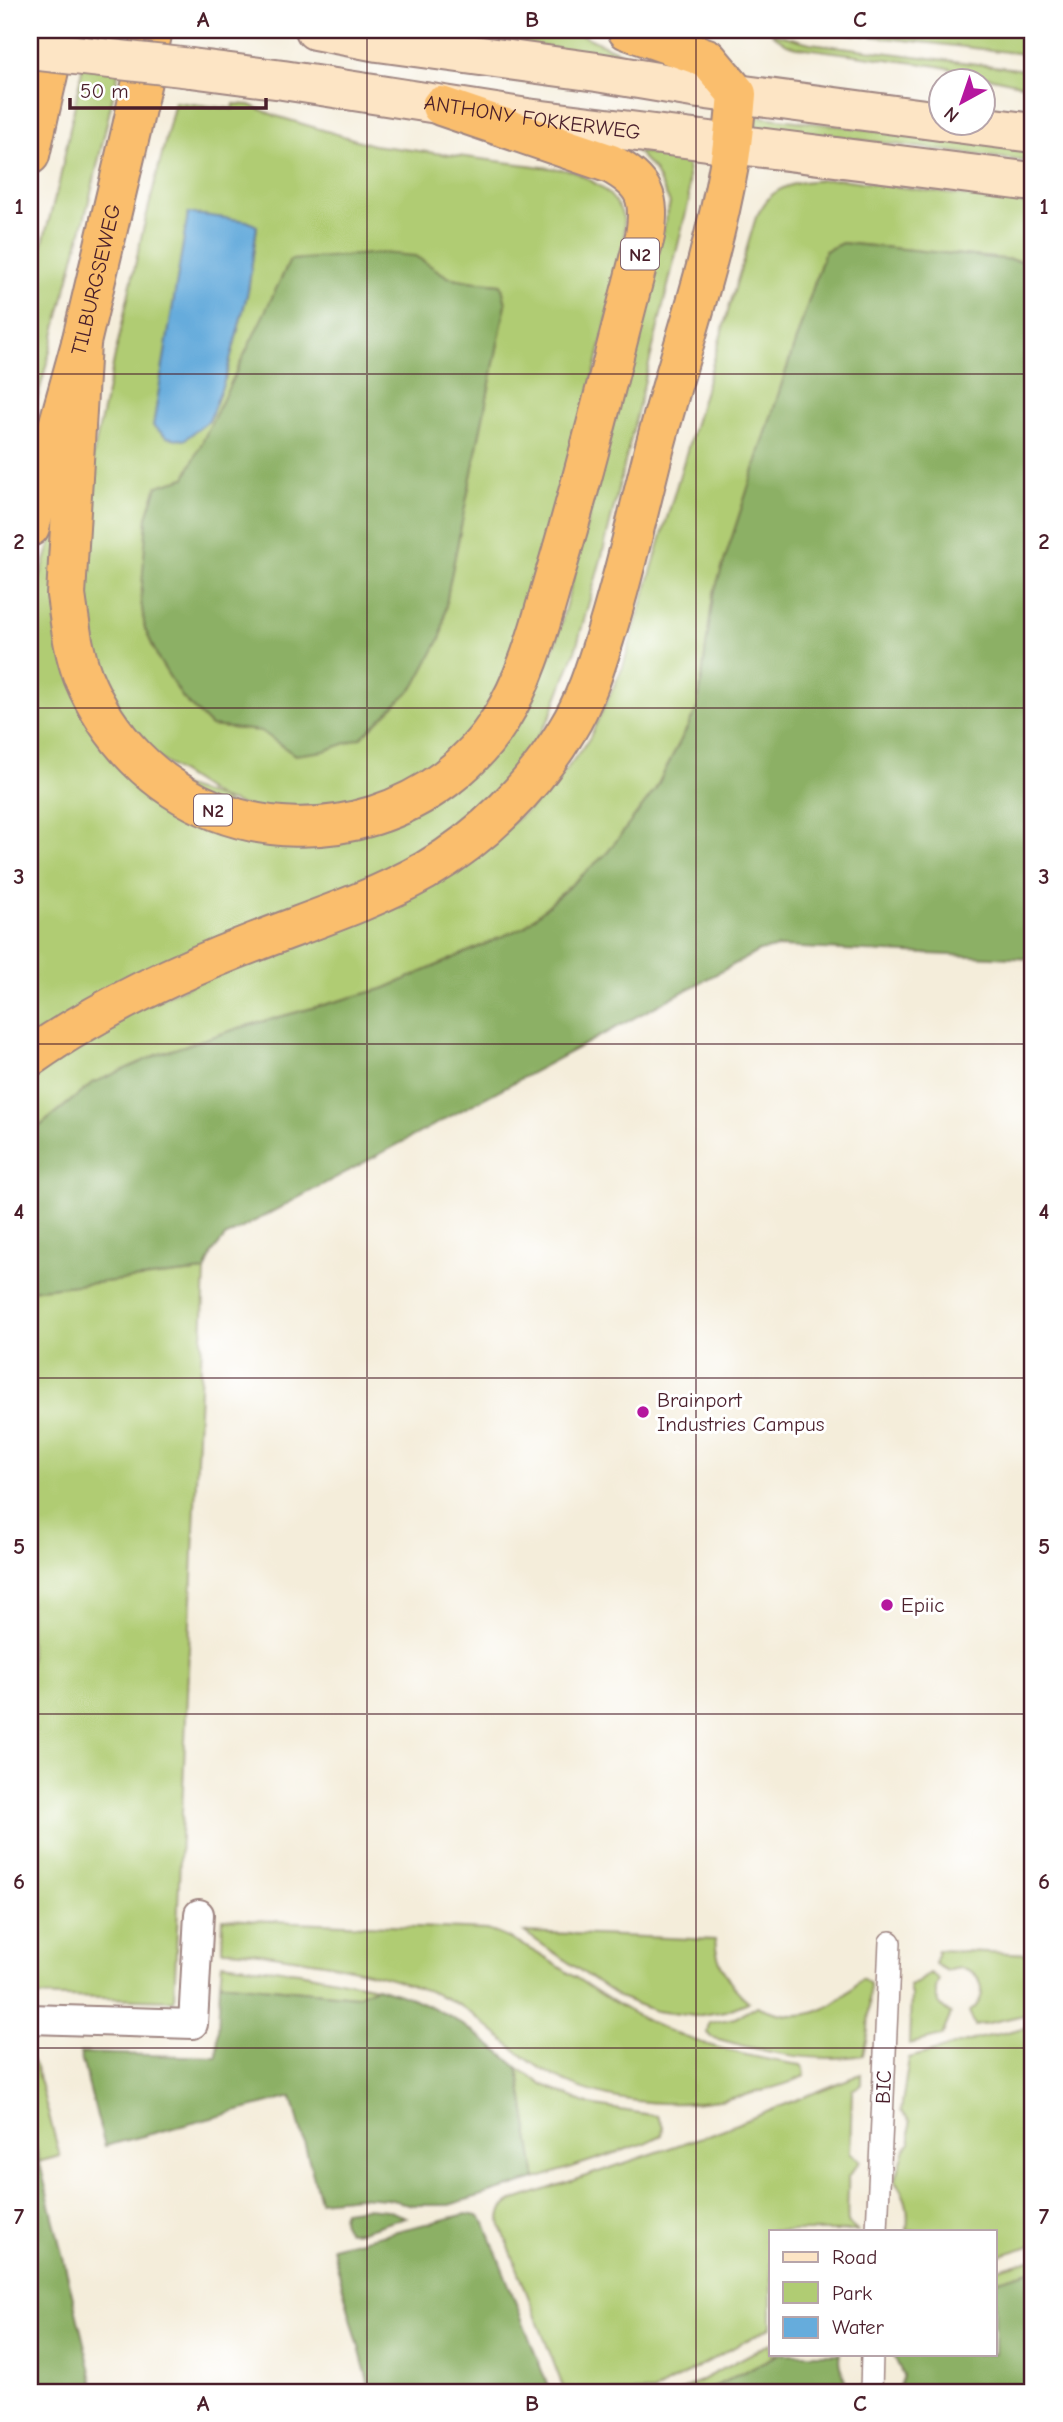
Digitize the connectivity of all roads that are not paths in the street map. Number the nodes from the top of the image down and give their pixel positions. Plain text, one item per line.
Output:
1 (58, 30) edge
2 (153, 30) edge
3 (315, 30) edge
4 (627, 30) edge
5 (30, 50) edge
6 (737, 94) junction
7 (441, 106) junction
8 (926, 119) edge
9 (996, 128) edge
10 (1033, 133) edge
11 (732, 144) junction
12 (30, 155) edge
13 (1033, 182) edge
14 (81, 343) junction
15 (30, 527) edge
16 (30, 1057) edge
17 (199, 1914) dead end
18 (890, 1942) dead end
19 (30, 2019) edge
20 (877, 2230) edge
21 (872, 2356) edge
22 (871, 2392) edge

1 - 12 highway
2 - 14 highway, TILBURGSEWEG / N2
3 - 6 main road
4 - 6 highway
5 - 7 main road, ANTHONY FOKKERWEG, bridge
6 - 8 main road
6 - 11 highway
7 - 11 main road, ANTHONY FOKKERWEG
7 - 14 highway, N2
9 - 10 main road
11 - 13 main road, ANTHONY FOKKERWEG
11 - 16 highway
14 - 15 highway, TILBURGSEWEG / N2
17 - 19 street
18 - 20 street, BIC
21 - 22 street

